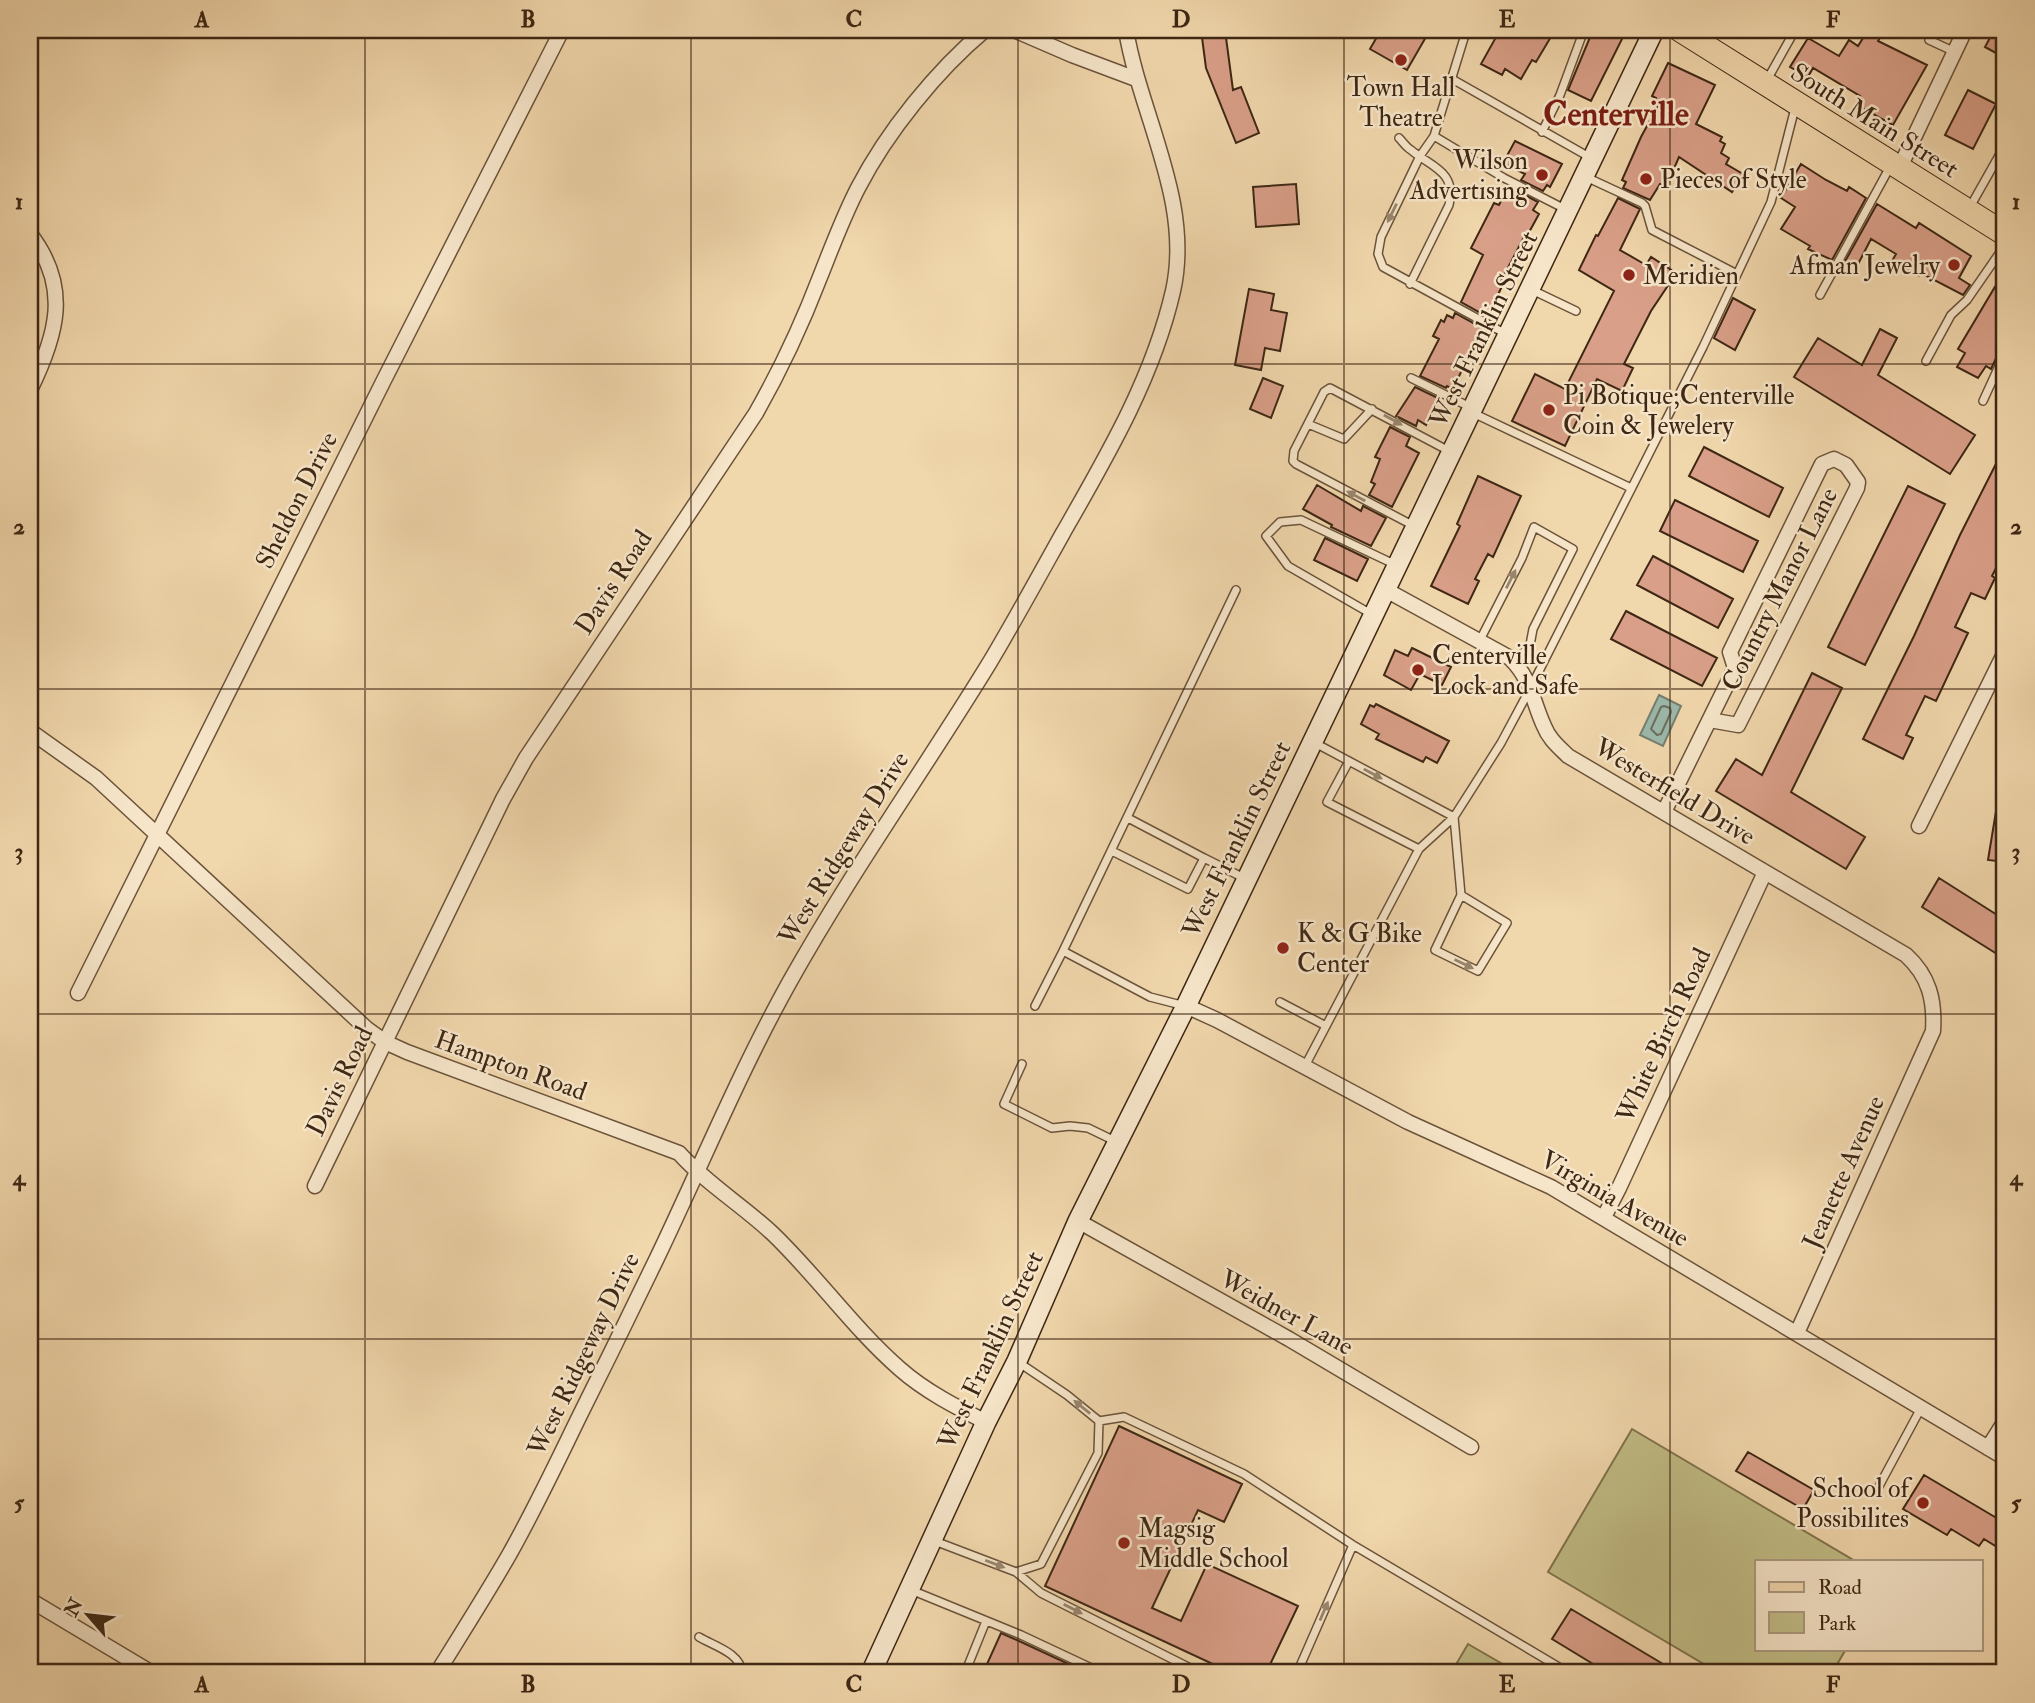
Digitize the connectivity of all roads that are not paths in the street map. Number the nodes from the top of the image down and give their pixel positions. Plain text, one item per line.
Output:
1 (562, 30) edge
2 (985, 30) edge
3 (1014, 30) edge
4 (1126, 30) edge
5 (1469, 30) edge
6 (1584, 30) edge
7 (1654, 30) edge
8 (1680, 30) edge
9 (1965, 30) edge
10 (1792, 31) edge
11 (1929, 40) dead end
12 (1955, 52) junction
13 (1136, 79) junction
14 (1452, 79) junction
15 (1764, 83) junction
16 (1796, 104) junction
17 (1542, 132) junction
18 (1434, 136) junction
19 (1399, 138) dead end
20 (2005, 145) edge
21 (1420, 156) junction
22 (1895, 166) junction
23 (1589, 168) junction
24 (1569, 211) junction
25 (1968, 211) junction
26 (30, 234) edge
27 (2005, 234) edge
28 (2005, 245) edge
29 (1737, 274) junction
30 (1410, 284) junction
31 (1531, 289) junction
32 (1820, 295) dead end
33 (1576, 311) dead end
34 (1509, 335) junction
35 (2005, 353) edge
36 (1926, 361) dead end
37 (1411, 378) dead end
38 (30, 390) edge
39 (1983, 401) dead end
40 (1372, 409) junction
41 (1473, 411) junction
42 (1308, 424) junction
43 (1452, 453) junction
44 (1631, 488) junction
45 (1416, 528) junction
46 (1398, 566) junction
47 (1236, 590) dead end
48 (1386, 590) junction
49 (1374, 615) junction
50 (1480, 640) junction
51 (2005, 652) edge
52 (1515, 662) junction
53 (1531, 687) junction
54 (1710, 720) junction
55 (30, 732) edge
56 (1312, 742) junction
57 (1349, 761) junction
58 (1664, 812) junction
59 (1454, 817) junction
60 (1128, 818) junction
61 (1919, 826) dead end
62 (158, 834) junction
63 (1419, 849) junction
64 (1112, 851) junction
65 (1204, 858) junction
66 (1765, 872) junction
67 (1246, 879) junction
68 (1461, 895) junction
69 (1063, 951) junction
70 (78, 993) dead end
71 (1280, 1002) dead end
72 (1035, 1006) dead end
73 (1186, 1006) junction
74 (1326, 1026) junction
75 (1933, 1031) joint
76 (385, 1042) junction
77 (1022, 1064) dead end
78 (1304, 1067) junction
79 (1118, 1142) junction
80 (696, 1172) junction
81 (315, 1185) dead end
82 (1604, 1217) junction
83 (1078, 1221) junction
84 (1797, 1333) junction
85 (1017, 1361) junction
86 (1922, 1407) junction
87 (1099, 1421) junction
88 (986, 1422) junction
89 (2005, 1422) edge
90 (1471, 1447) dead end
91 (1988, 1448) junction
92 (2005, 1458) edge
93 (1878, 1488) dead end
94 (931, 1539) junction
95 (1353, 1545) junction
96 (1016, 1572) junction
97 (910, 1589) junction
98 (30, 1600) edge
99 (986, 1621) junction
100 (699, 1637) dead end
101 (152, 1673) edge
102 (437, 1673) edge
103 (742, 1673) edge
104 (871, 1673) edge
105 (965, 1673) edge
106 (1102, 1673) edge
107 (1200, 1673) edge
108 (1297, 1673) edge
109 (1570, 1673) edge

1 - 62 street, Sheldon Drive
2 - 76 street, Davis Road
3 - 13 street
4 - 13 street, West Ridgeway Drive
5 - 14 lane
6 - 17 lane
7 - 23 main road, West Franklin Street
8 - 15 main road, South Main Street
9 - 12 street
10 - 15 lane
11 - 12 lane
12 - 22 street
13 - 80 street, West Ridgeway Drive
14 - 17 lane
14 - 18 lane
15 - 16 main road, South Main Street
16 - 22 main road, South Main Street
16 - 29 lane
17 - 23 lane
18 - 21 lane
18 - 24 lane
19 - 21 lane
20 - 25 lane
21 - 30 lane
21 -> 30 lane
22 - 25 main road, South Main Street
22 - 32 lane
23 - 24 main road, West Franklin Street
23 - 29 lane
24 - 31 main road, West Franklin Street
25 - 27 main road, South Main Street
26 - 38 street
28 - 36 lane
29 - 44 lane
30 - 34 lane
31 - 33 lane
31 - 34 main road, West Franklin Street
34 - 41 main road, West Franklin Street
35 - 39 lane
37 - 41 lane
40 - 42 lane
40 - 42 lane
40 -> 43 lane
41 - 43 main road, West Franklin Street
41 - 44 lane
45 -> 42 lane
43 - 45 main road, West Franklin Street
44 - 53 lane
45 - 46 main road, West Franklin Street
46 - 48 main road, West Franklin Street
46 - 49 lane
47 - 60 lane
48 - 49 main road, West Franklin Street
48 - 50 street, Westerfield Drive
49 - 56 main road, West Franklin Street
50 - 52 street, Westerfield Drive
50 -> 52 lane
51 - 61 street
52 - 53 street, Westerfield Drive
53 - 58 street, Westerfield Drive
53 - 59 lane
54 - 54 street, Country Manor Lane
54 - 58 street, Country Manor Lane
55 - 62 street, Hampton Road
56 - 57 lane
56 - 67 main road, West Franklin Street
57 -> 59 lane
57 - 63 lane
58 - 66 street, Westerfield Drive
59 - 63 lane
59 - 68 lane
60 - 64 lane
60 - 65 lane
62 - 70 street, Sheldon Drive
62 - 76 street, Hampton Road
63 - 74 lane
64 - 65 lane
64 - 69 lane
65 - 67 lane
66 - 75 street, Westerfield Drive
66 - 82 street, White Birch Road
67 - 73 main road, West Franklin Street
68 -> 68 lane
69 - 72 lane
69 - 73 lane
71 - 74 lane
73 - 78 street, Virginia Avenue
73 - 79 main road, West Franklin Street
74 - 78 lane
75 - 84 street, Jeanette Avenue
76 - 80 street, Hampton Road
76 - 81 street, Davis Road
77 - 79 lane
78 - 82 street, Virginia Avenue
79 - 83 main road, West Franklin Street
80 - 88 street, Hampton Road
80 - 102 street, West Ridgeway Drive
82 - 84 street, Virginia Avenue
83 - 85 main road, West Franklin Street
83 - 90 street, Weidner Lane
84 - 86 street, Virginia Avenue
87 -> 85 lane
85 - 88 main road, West Franklin Street
86 - 91 street, Virginia Avenue
86 - 93 lane
87 - 95 lane
87 - 96 lane
88 - 94 main road, West Franklin Street
89 - 91 street
91 - 92 street, Virginia Avenue
94 -> 96 lane
94 - 97 main road, West Franklin Street
108 -> 95 lane
95 - 109 lane
96 -> 107 lane
97 - 99 lane
97 - 104 main road, West Franklin Street
98 - 101 street
99 - 105 lane
99 - 106 lane
100 - 103 lane

